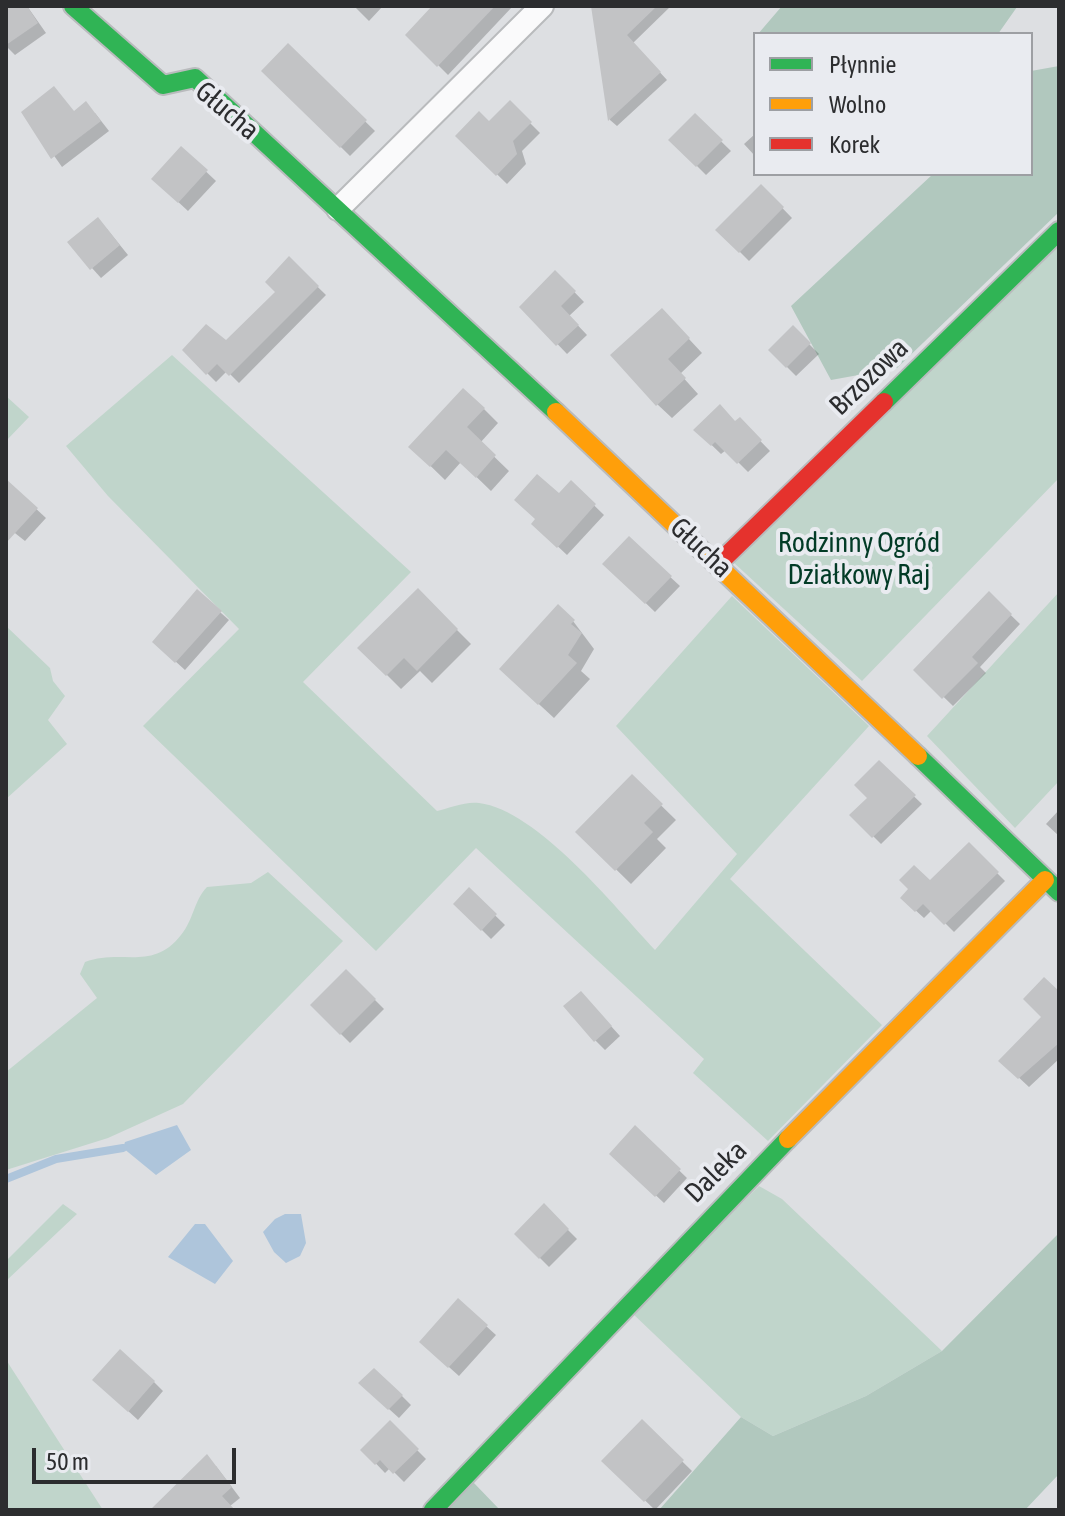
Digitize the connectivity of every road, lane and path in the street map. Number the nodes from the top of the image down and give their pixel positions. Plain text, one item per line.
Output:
1 (73, 6) edge
2 (542, 6) edge
3 (338, 209) junction
4 (1059, 231) edge
5 (719, 563) junction
6 (1052, 886) edge
7 (433, 1510) edge

1 - 3 street, Głucha
2 - 3 street
3 - 5 street, Głucha
4 - 5 street, Brzozowa
5 - 6 street, Głucha
6 - 7 street, Daleka

